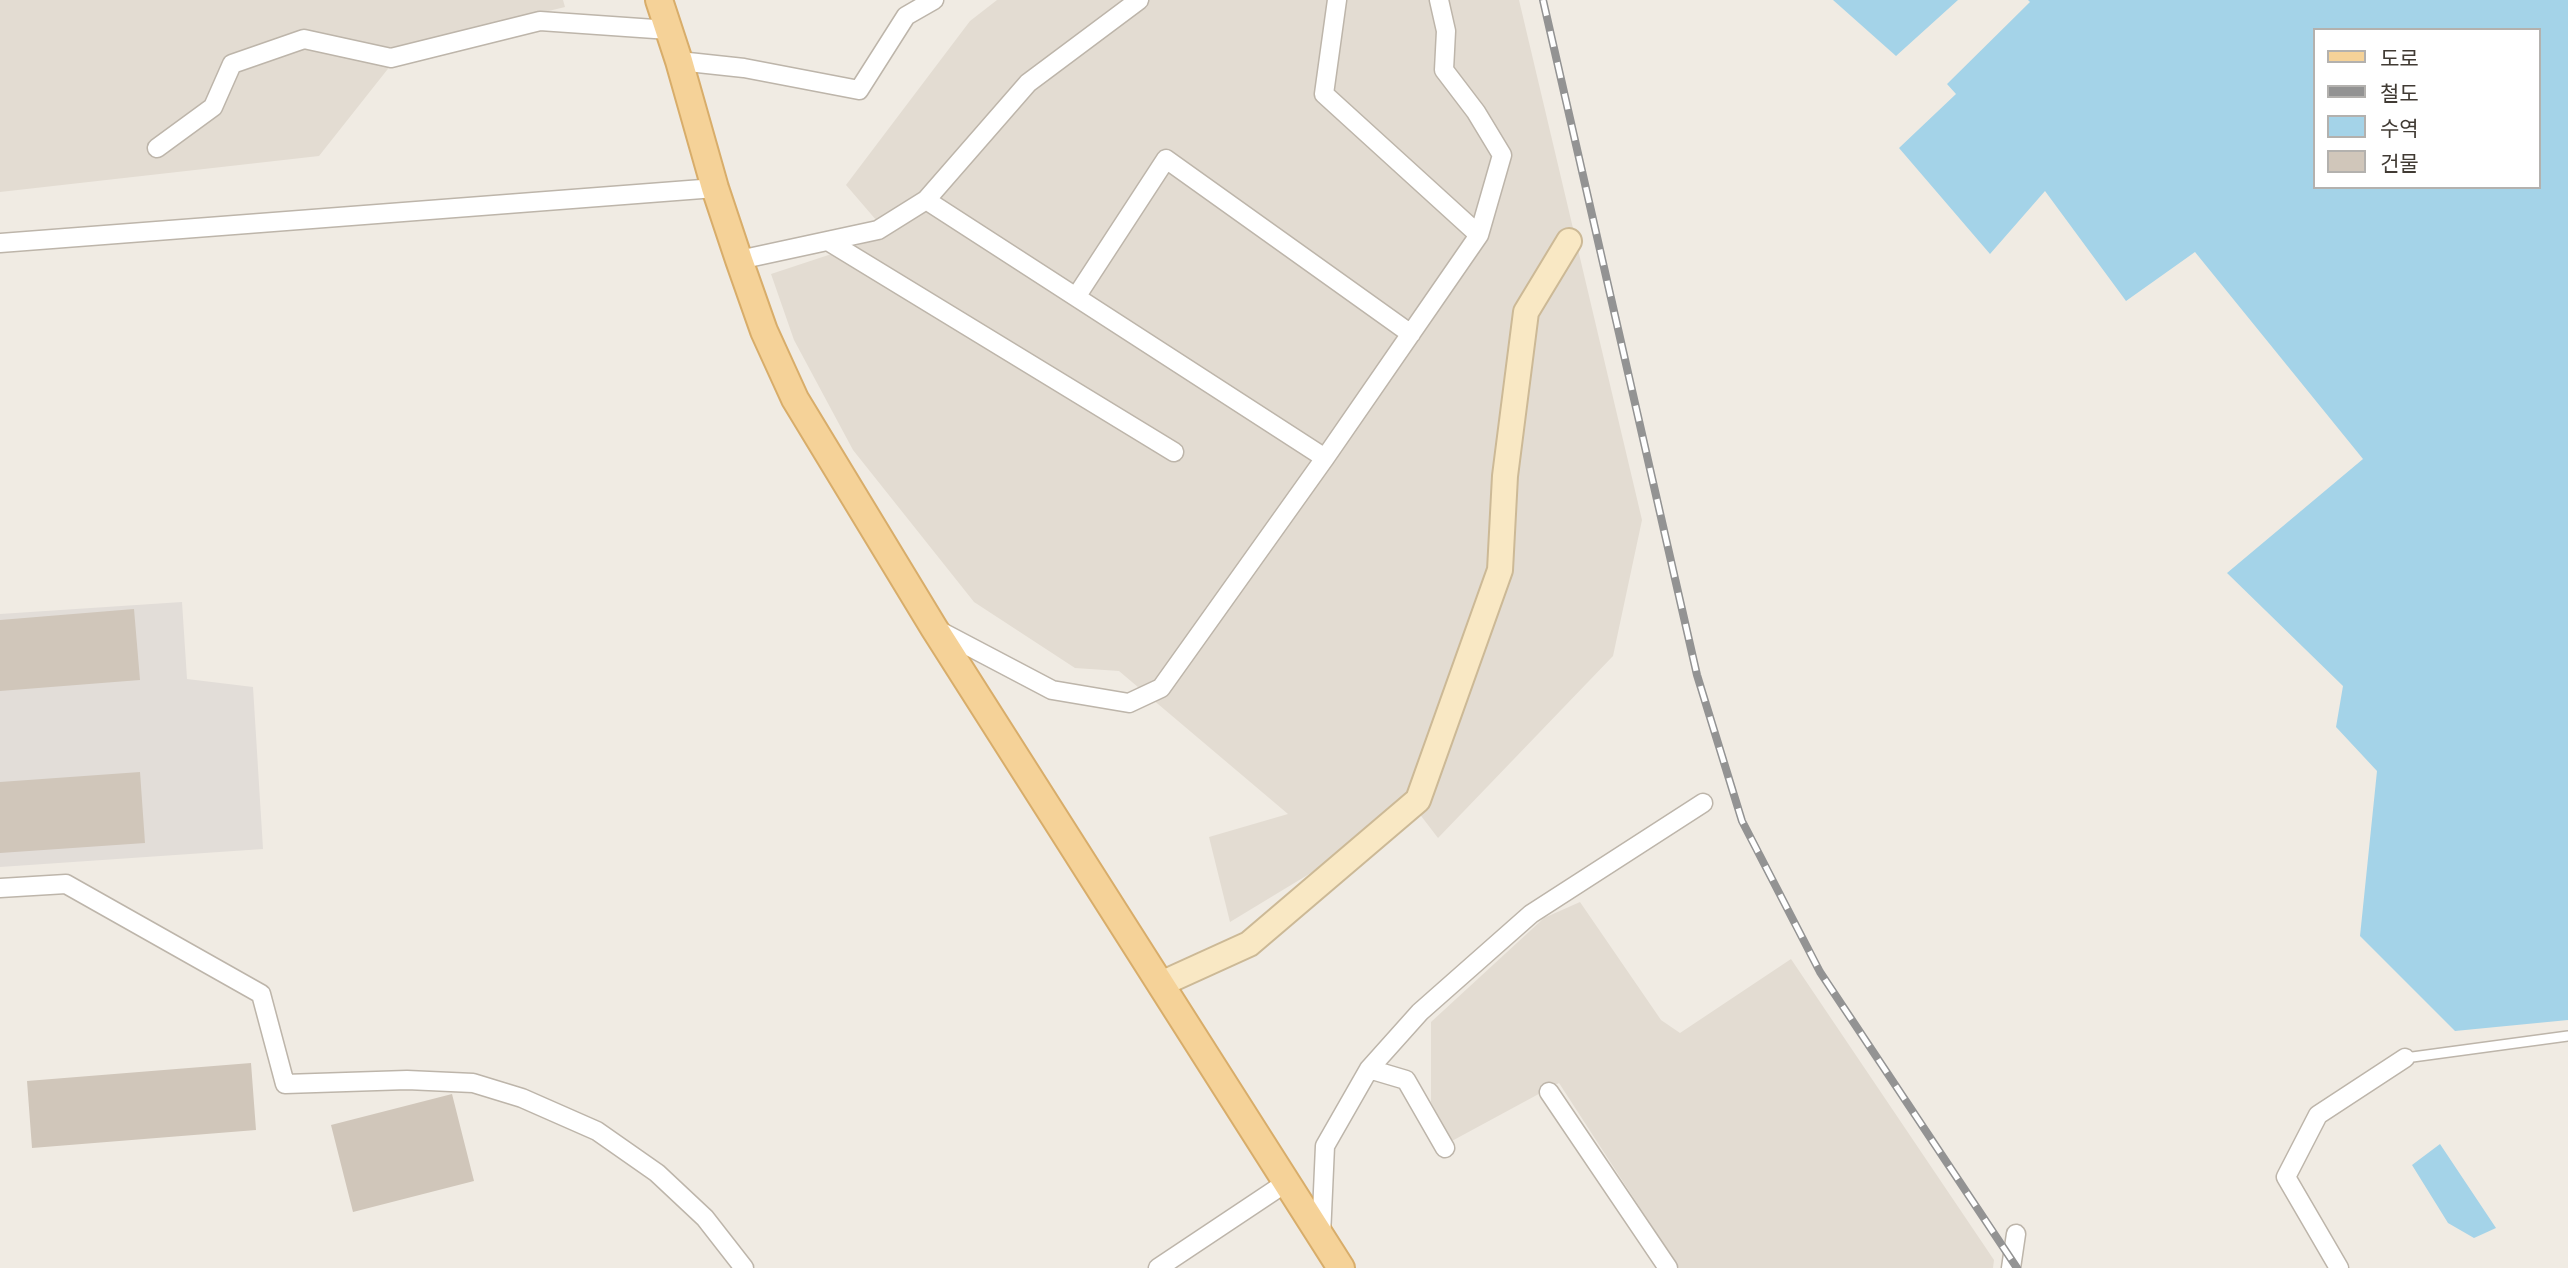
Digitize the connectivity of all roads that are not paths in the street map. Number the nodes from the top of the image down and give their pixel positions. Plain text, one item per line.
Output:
1 (659, 0) edge
2 (934, 0) edge
3 (1139, 0) edge
4 (1337, 0) edge
5 (1438, 0) edge
6 (669, 30) junction
7 (679, 61) junction
8 (157, 148) dead end
9 (715, 188) junction
10 (926, 200) junction
11 (1479, 235) junction
12 (828, 241) junction
13 (1569, 242) dead end
14 (0, 243) edge
15 (739, 260) junction
16 (1076, 297) junction
17 (1411, 334) junction
18 (1174, 452) dead end
19 (1325, 458) junction
20 (934, 628) junction
21 (1703, 803) dead end
22 (0, 888) edge
23 (1161, 984) junction
24 (2568, 1036) edge
25 (2405, 1058) joint
26 (1369, 1069) junction
27 (1549, 1092) dead end
28 (1445, 1148) dead end
29 (1287, 1182) junction
30 (2017, 1234) dead end
31 (1321, 1236) junction
32 (744, 1268) edge
33 (1158, 1268) edge
34 (1341, 1268) edge
35 (1668, 1268) edge
36 (2011, 1268) edge
37 (2339, 1268) edge

1 - 6 main road
2 - 7 street
3 - 10 street
4 - 11 street
5 - 11 street
6 - 7 main road
6 - 8 street
7 - 9 main road
9 - 14 street
9 - 15 main road
10 - 12 street
10 - 16 street
11 - 17 street
12 - 15 street
12 - 18 street
13 - 23 street
15 - 20 main road
16 - 17 street
16 - 19 street
17 - 19 street
19 - 20 street
20 - 23 main road
21 - 26 street
22 - 32 street
23 - 29 main road
24 - 25 lane
25 - 37 street
26 - 28 street
26 - 31 street
27 - 35 street
29 - 31 main road
29 - 33 street
30 - 36 street
31 - 34 main road

